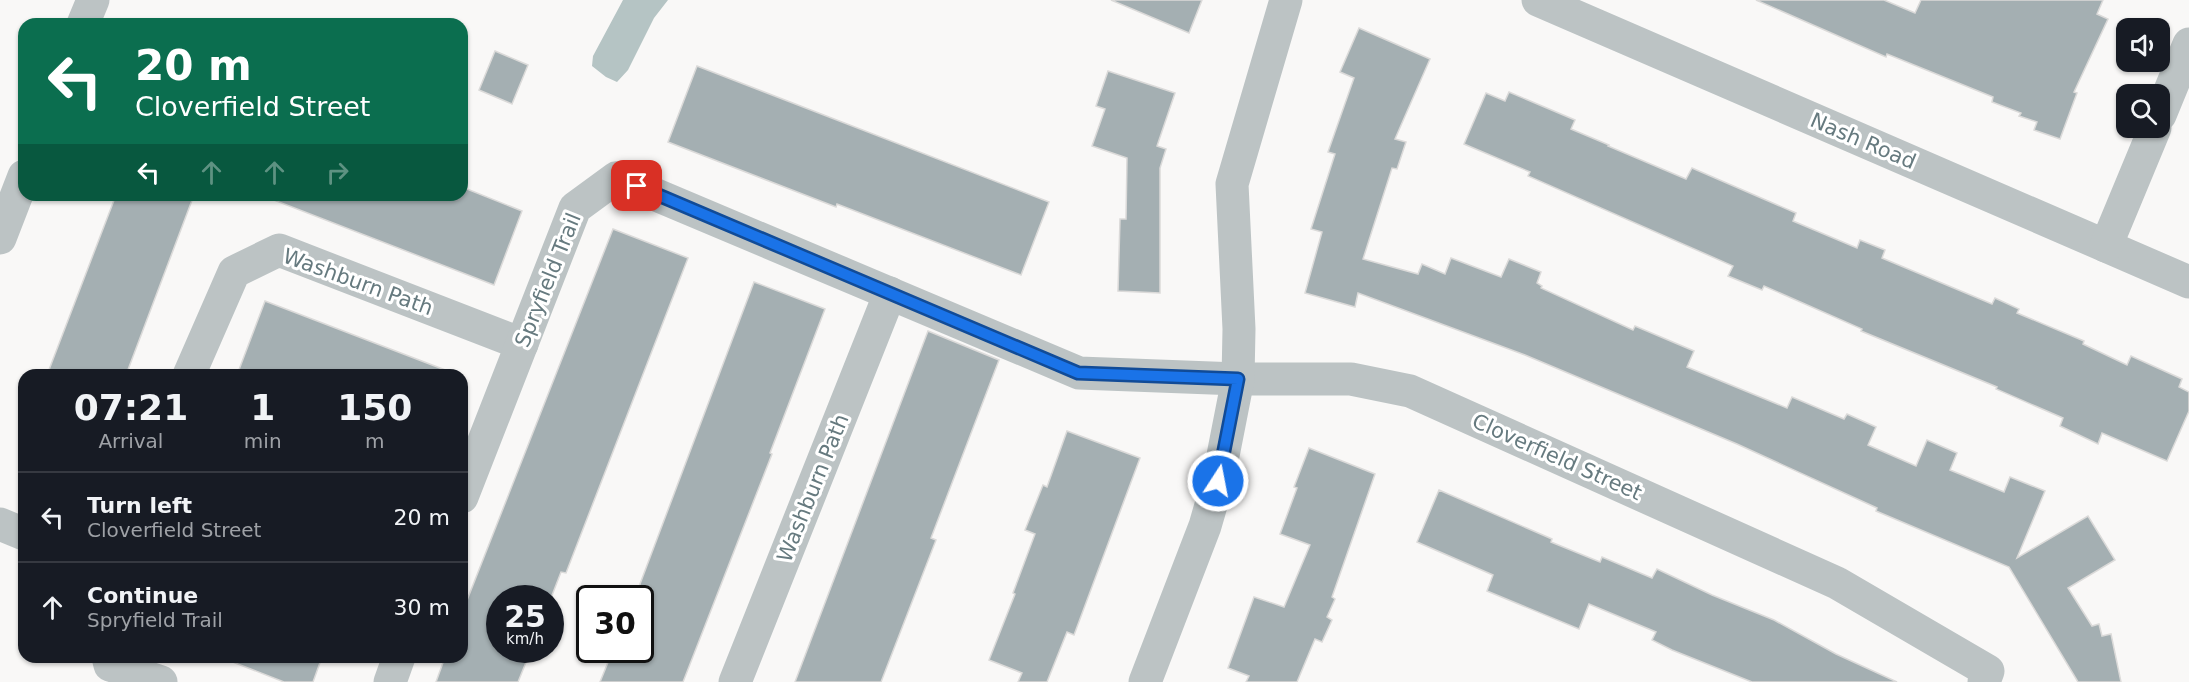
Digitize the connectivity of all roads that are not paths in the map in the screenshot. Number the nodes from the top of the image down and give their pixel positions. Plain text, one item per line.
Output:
1 (93, 0) edge
2 (1286, 0) edge
3 (1538, 0) edge
4 (86, 18) edge
5 (2189, 44) edge
6 (2170, 91) edge
7 (2151, 138) edge
8 (18, 192) edge
9 (0, 238) edge
10 (2106, 246) junction
11 (2189, 282) edge
12 (890, 293) junction
13 (522, 344) junction
14 (192, 369) edge
15 (1078, 373) joint
16 (1238, 379) junction
17 (468, 482) edge
18 (0, 524) edge
19 (18, 532) edge
20 (110, 663) edge
21 (397, 663) edge
22 (160, 682) edge
23 (390, 682) edge
24 (735, 682) edge
25 (1145, 682) edge
26 (1984, 682) edge

1 - 4 street
2 - 16 street
3 - 10 street, Nash Road
5 - 6 street
7 - 10 street
8 - 9 street
10 - 11 street, Nash Road
12 - 13 street, Spryfield Trail
12 - 15 street, Spryfield Trail
12 - 24 street, Washburn Path
13 - 14 street, Washburn Path
13 - 17 street, Spryfield Trail
15 - 16 street, Cloverfield Street
16 - 25 street
16 - 26 street, Cloverfield Street
18 - 19 street
20 - 22 street
21 - 23 street

